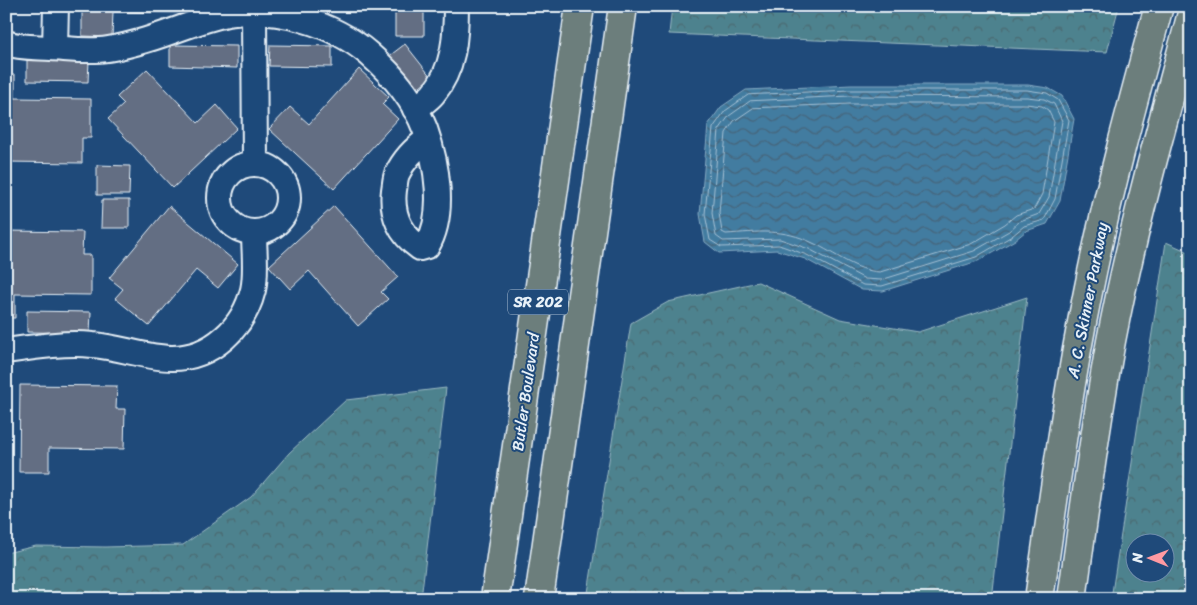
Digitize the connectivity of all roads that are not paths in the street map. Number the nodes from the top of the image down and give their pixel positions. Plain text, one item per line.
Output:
1 (56, 6) edge
2 (456, 6) edge
3 (580, 6) edge
4 (623, 6) edge
5 (1159, 6) edge
6 (206, 13) edge
7 (254, 13) junction
8 (304, 13) edge
9 (1191, 17) edge
10 (6, 43) edge
11 (55, 48) junction
12 (415, 109) junction
13 (428, 139) dead end
14 (255, 163) junction
15 (254, 232) junction
16 (6, 352) edge
17 (1074, 588) edge
18 (496, 599) edge
19 (539, 599) edge
20 (1039, 599) edge

1 - 11 street
2 - 12 street
3 - 18 main road, Butler Boulevard / SR 202
4 - 19 main road, SR 202
5 - 20 main road, A. C. Skinner Parkway
6 - 7 street
6 - 11 street
7 - 8 street
7 - 14 street
8 - 12 street
9 - 17 main road, A. C. Skinner Parkway
10 - 11 street
12 - 13 street
14 - 15 street
14 - 15 street
15 - 16 street

